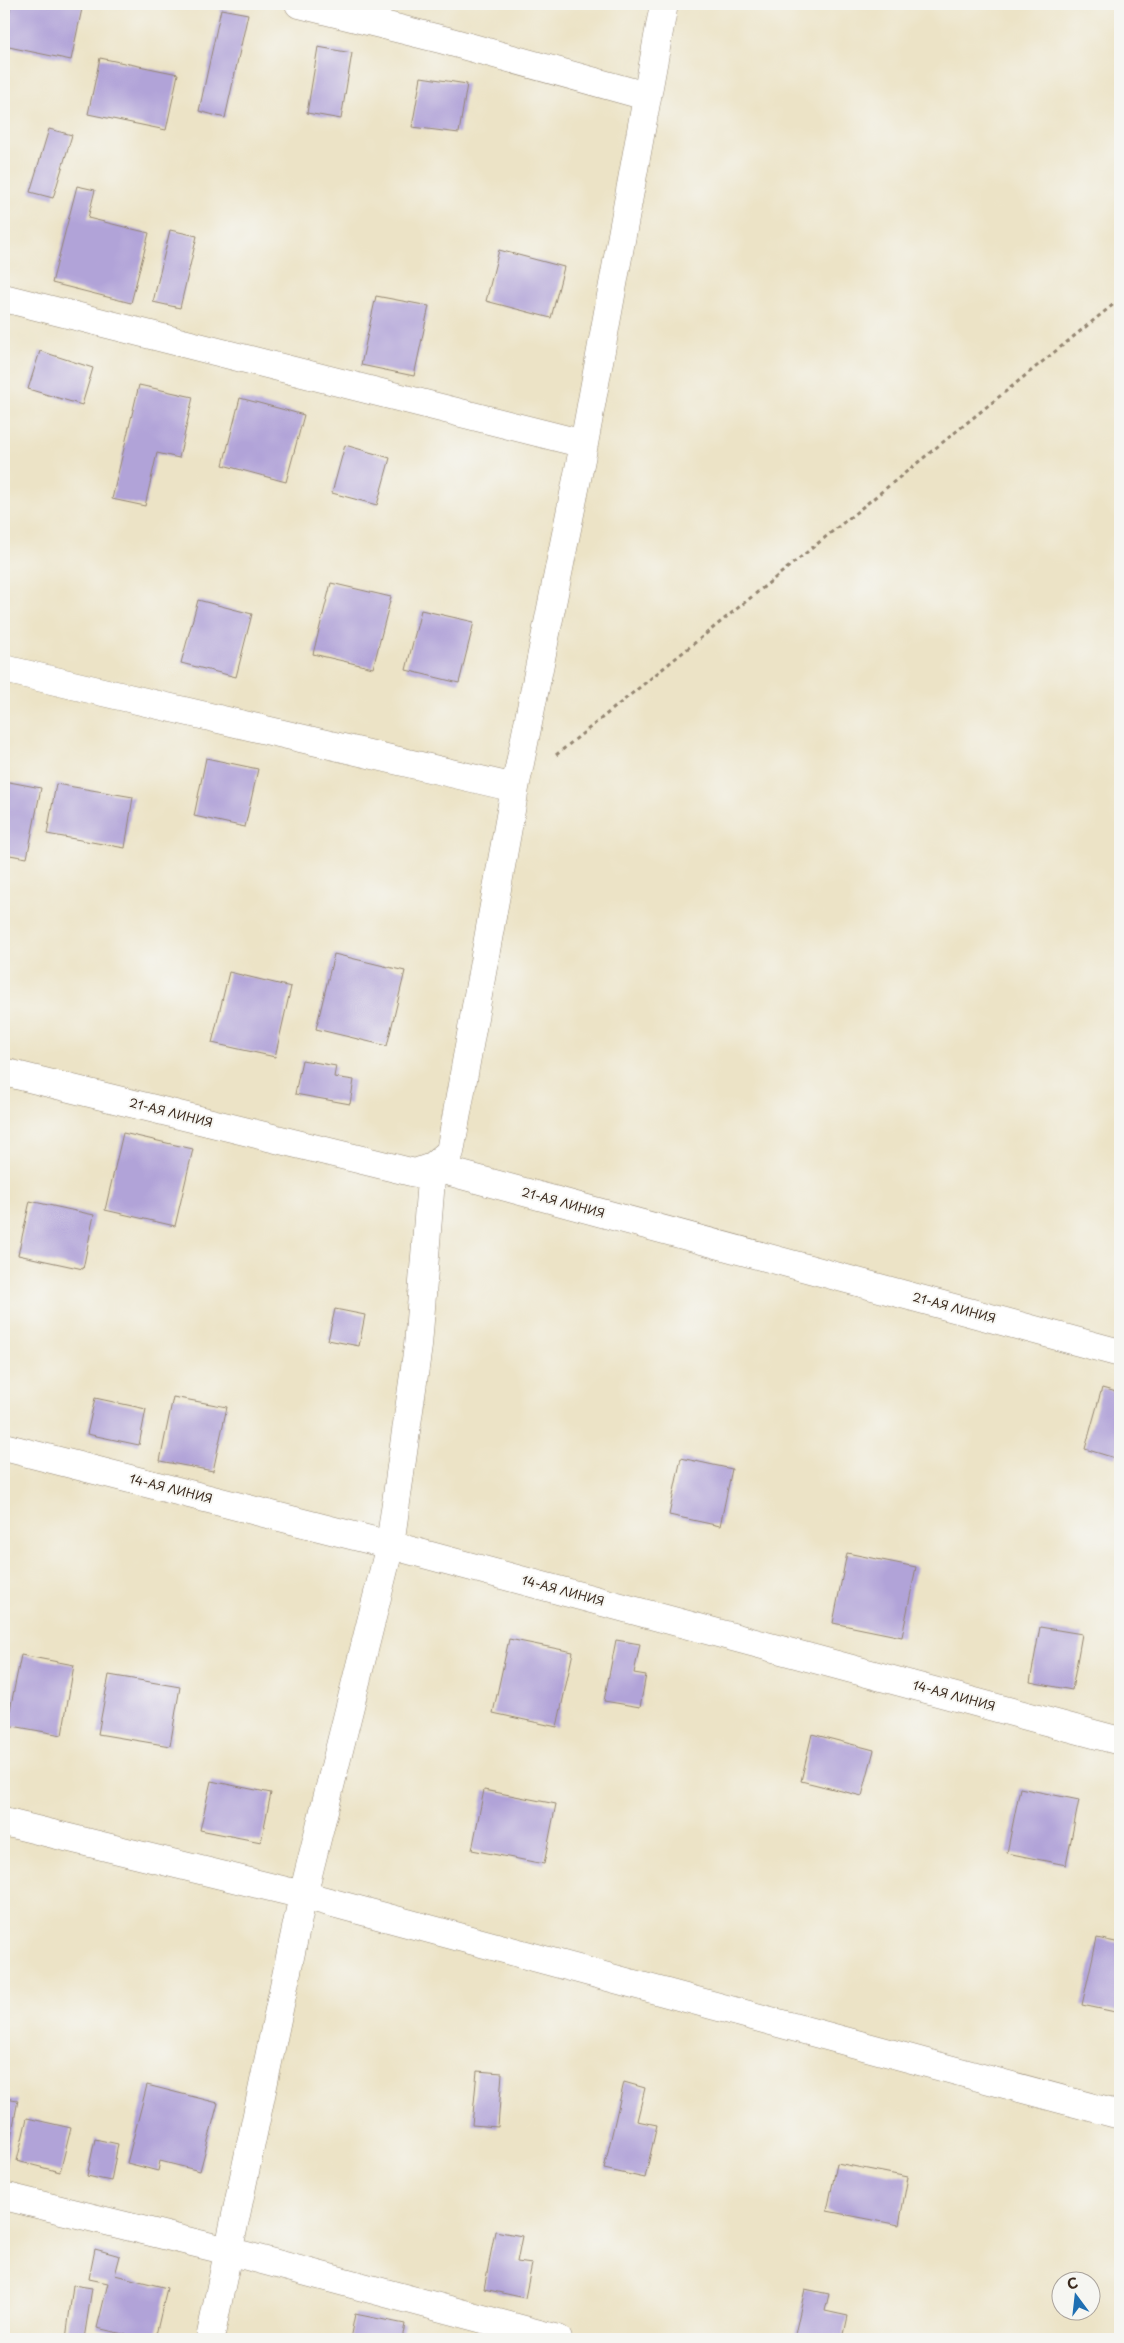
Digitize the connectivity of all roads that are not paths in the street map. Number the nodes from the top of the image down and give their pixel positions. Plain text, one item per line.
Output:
1 (299, 4) edge
2 (664, 4) edge
3 (646, 96) junction
4 (4, 298) edge
5 (584, 444) junction
6 (4, 669) edge
7 (515, 788) junction
8 (4, 1072) edge
9 (432, 1168) junction
10 (1120, 1353) edge
11 (4, 1447) edge
12 (390, 1545) junction
13 (1120, 1741) edge
14 (4, 1822) edge
15 (303, 1895) junction
16 (1120, 2115) edge
17 (4, 2196) edge
18 (228, 2251) junction
19 (210, 2339) edge
20 (558, 2339) edge

1 - 3 street
2 - 3 street
3 - 5 street
4 - 5 street
5 - 7 street
6 - 7 street
7 - 9 street
8 - 9 street, 21-АЯ ЛИНИЯ
9 - 10 street, 21-АЯ ЛИНИЯ
9 - 12 street
11 - 12 street, 14-АЯ ЛИНИЯ
12 - 13 street, 14-АЯ ЛИНИЯ
12 - 15 street
14 - 15 street
15 - 16 street
15 - 18 street
17 - 18 street
18 - 19 street
18 - 20 street

